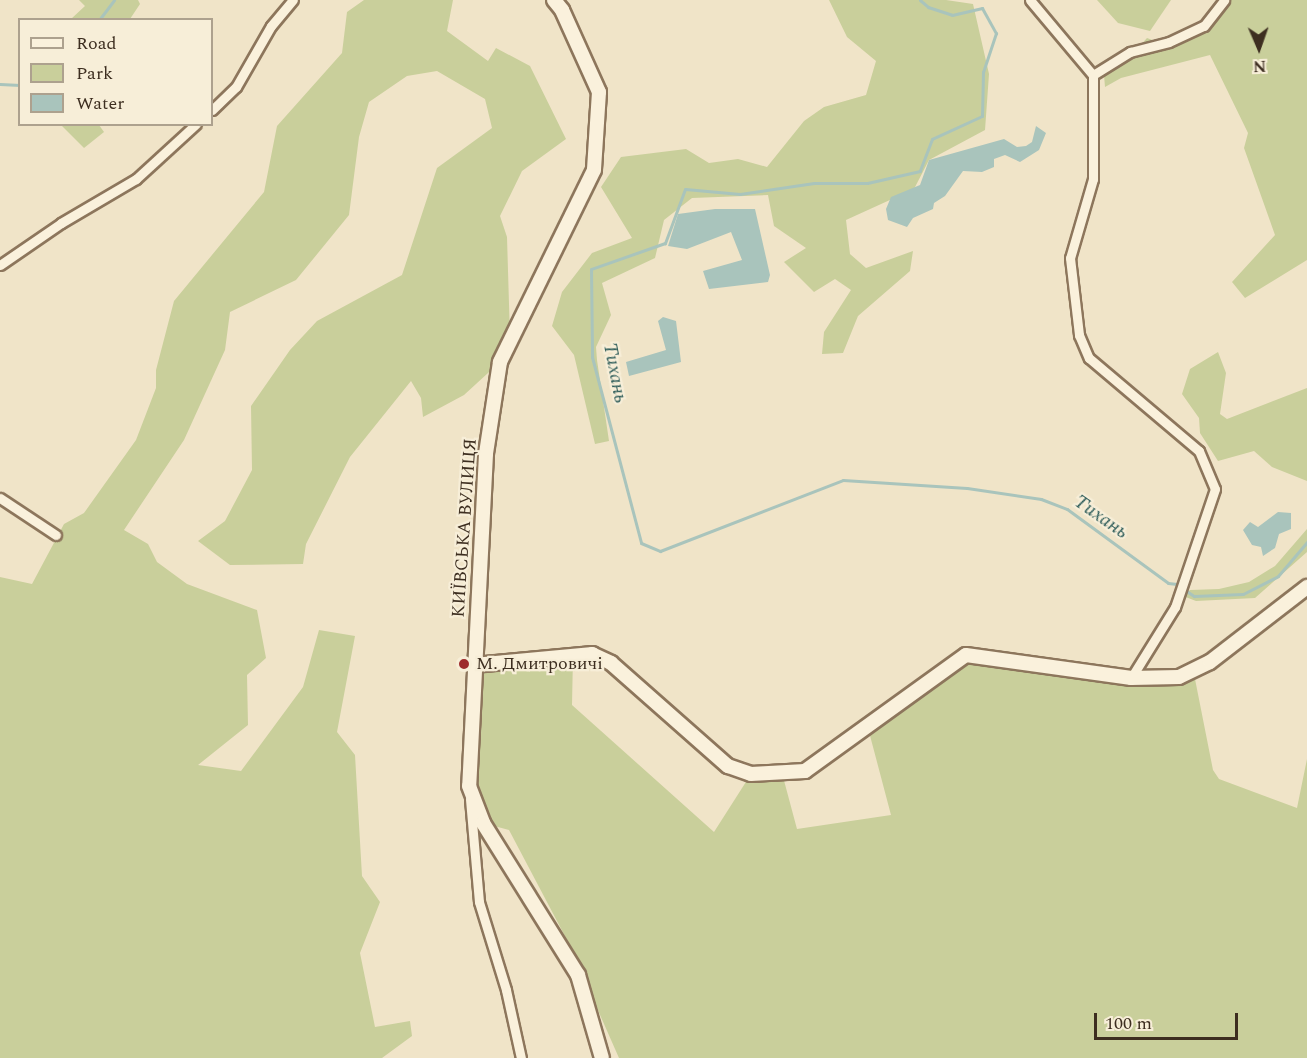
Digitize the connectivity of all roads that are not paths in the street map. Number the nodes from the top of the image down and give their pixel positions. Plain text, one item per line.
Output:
1 (293, 0) edge
2 (554, 0) edge
3 (1030, 0) edge
4 (1224, 0) edge
5 (1093, 75) junction
6 (213, 109) edge
7 (194, 126) edge
8 (0, 265) edge
9 (0, 498) edge
10 (56, 535) dead end
11 (1307, 587) edge
12 (474, 665) junction
13 (1131, 678) junction
14 (469, 786) junction
15 (521, 1058) edge
16 (602, 1058) edge

1 - 6 street
2 - 12 main road, КИЇВСЬКА ВУЛИЦЯ
3 - 5 street
4 - 5 street
5 - 13 street
7 - 8 street
9 - 10 street
11 - 13 main road
12 - 13 main road
12 - 14 main road, КИЇВСЬКА ВУЛИЦЯ
14 - 15 street
14 - 16 main road, КИЇВСЬКА ВУЛИЦЯ

